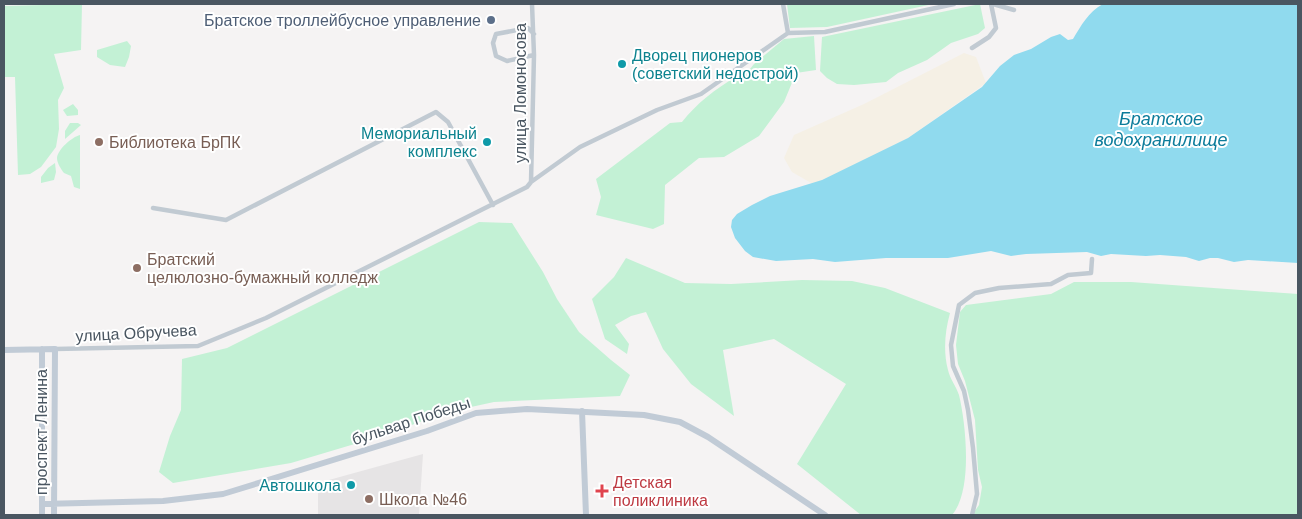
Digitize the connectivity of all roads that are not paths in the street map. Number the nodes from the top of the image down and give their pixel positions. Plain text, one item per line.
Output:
1 (532, 4) edge
2 (784, 4) edge
3 (954, 4) edge
4 (992, 4) edge
5 (1014, 10) dead end
6 (788, 33) junction
7 (534, 34) junction
8 (972, 48) dead end
9 (534, 55) junction
10 (532, 182) junction
11 (494, 205) junction
12 (153, 208) dead end
13 (1092, 259) dead end
14 (55, 349) junction
15 (4, 350) edge
16 (42, 350) junction
17 (582, 411) junction
18 (42, 504) junction
19 (54, 504) junction
20 (42, 515) edge
21 (54, 515) edge
22 (586, 515) edge
23 (825, 515) edge
24 (972, 515) edge

1 - 7 street, улица Ломоносова
2 - 6 street
3 - 6 street
4 - 5 street
4 - 8 street
6 - 10 street, улица Обручева
7 - 9 street, улица Ломоносова
7 - 9 street
9 - 10 street, улица Ломоносова
10 - 11 street, улица Обручева
11 - 12 street
11 - 14 street, улица Обручева
13 - 24 street
14 - 16 street, улица Обручева
14 - 19 street, проспект Ленина
15 - 16 street, улица Обручева
16 - 18 street, проспект Ленина
17 - 19 street, бульвар Победы
17 - 22 street
17 - 23 street, бульвар Победы
18 - 19 street, бульвар Победы
18 - 20 street, проспект Ленина
19 - 21 street, проспект Ленина

